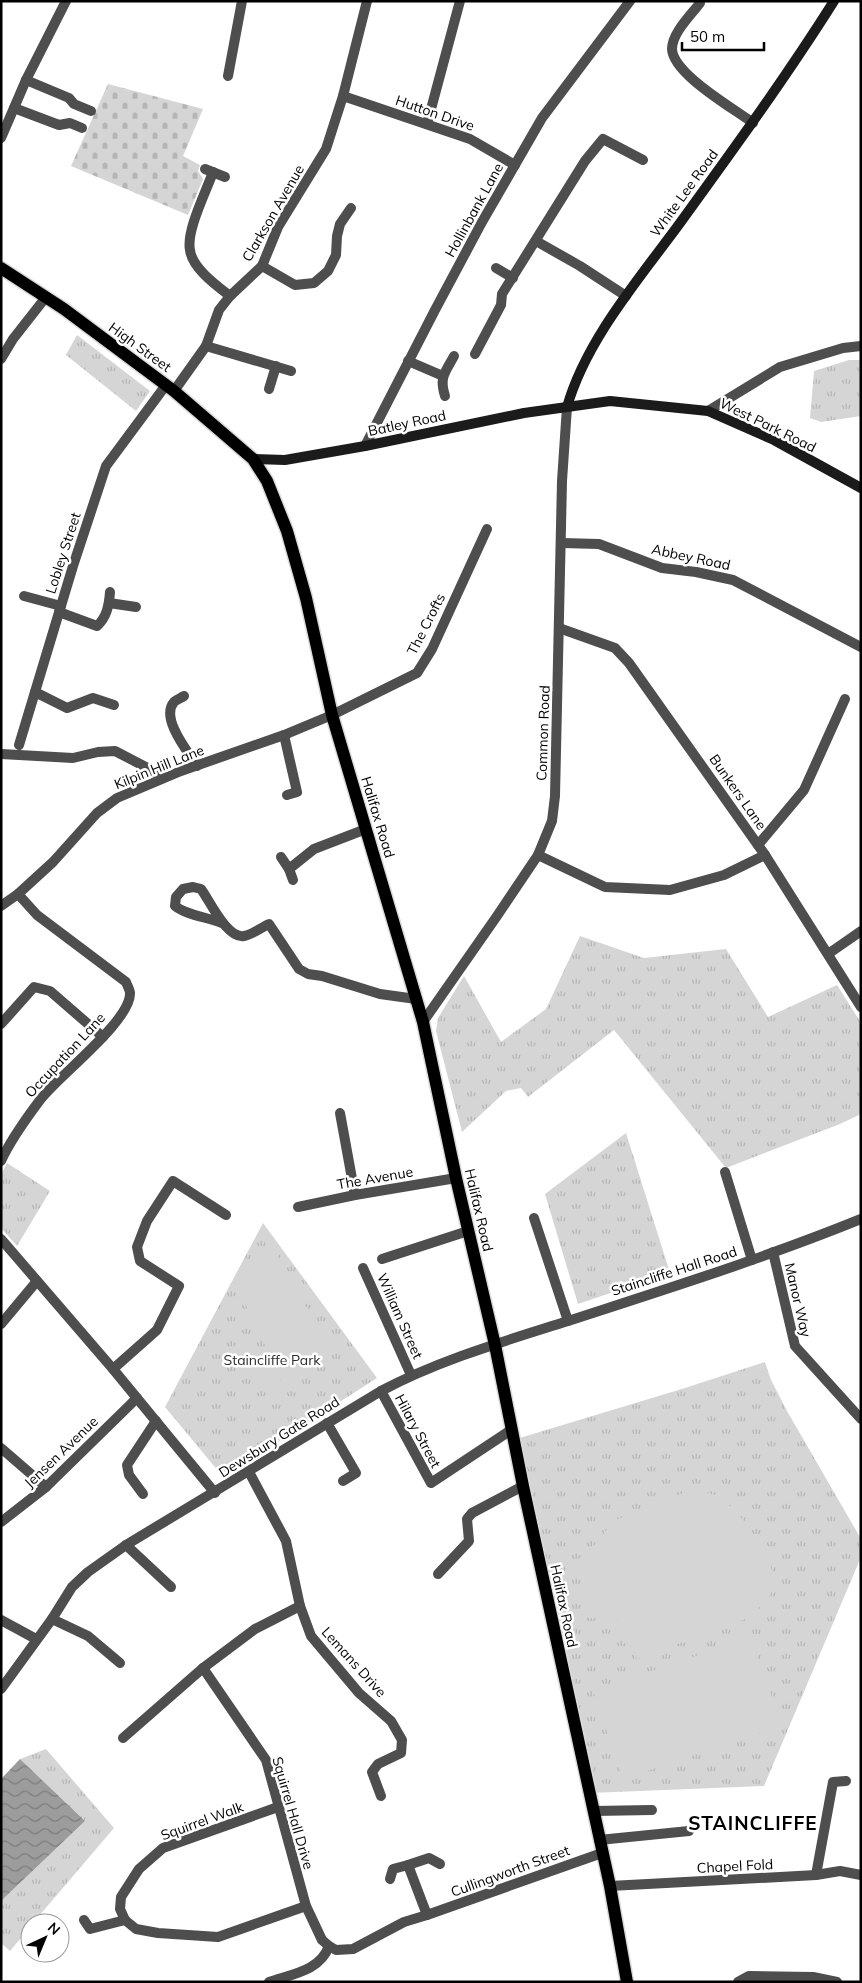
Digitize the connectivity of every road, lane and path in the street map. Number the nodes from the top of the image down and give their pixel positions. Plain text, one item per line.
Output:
1 (66, 1) edge
2 (242, 1) edge
3 (366, 1) edge
4 (460, 1) edge
5 (630, 1) edge
6 (834, 1) edge
7 (700, 4) dead end
8 (228, 76) dead end
9 (26, 80) junction
10 (343, 96) junction
11 (14, 108) junction
12 (91, 111) dead end
13 (753, 123) junction
14 (427, 124) junction
15 (82, 128) dead end
16 (1, 138) edge
17 (643, 160) dead end
18 (515, 165) junction
19 (225, 177) dead end
20 (351, 208) dead end
21 (536, 241) junction
22 (262, 266) junction
23 (1, 268) edge
24 (496, 268) dead end
25 (513, 278) junction
26 (230, 296) junction
27 (626, 296) junction
28 (46, 297) junction
29 (206, 346) junction
30 (861, 346) edge
31 (475, 354) dead end
32 (454, 356) dead end
33 (1, 359) edge
34 (408, 361) junction
35 (276, 366) junction
36 (291, 371) dead end
37 (443, 376) junction
38 (170, 388) junction
39 (269, 388) dead end
40 (445, 396) dead end
41 (567, 407) junction
42 (708, 411) junction
43 (365, 446) junction
44 (253, 459) junction
45 (861, 488) edge
46 (487, 529) dead end
47 (562, 543) junction
48 (24, 596) dead end
49 (136, 608) dead end
50 (60, 609) junction
51 (559, 628) junction
52 (861, 647) edge
53 (35, 692) junction
54 (184, 696) dead end
55 (845, 699) dead end
56 (114, 705) dead end
57 (332, 715) junction
58 (284, 735) junction
59 (19, 745) dead end
60 (1, 754) edge
61 (197, 766) junction
62 (165, 778) junction
63 (287, 795) dead end
64 (366, 829) junction
65 (758, 845) junction
66 (538, 855) junction
67 (765, 855) junction
68 (281, 857) dead end
69 (289, 869) junction
70 (293, 880) dead end
71 (18, 894) junction
72 (1, 906) edge
73 (222, 922) junction
74 (861, 931) edge
75 (828, 954) junction
76 (416, 999) junction
77 (861, 1007) edge
78 (423, 1022) junction
79 (1, 1024) edge
80 (103, 1037) junction
81 (340, 1113) dead end
82 (1, 1161) edge
83 (725, 1172) dead end
84 (456, 1178) junction
85 (355, 1195) junction
86 (298, 1207) dead end
87 (226, 1215) dead end
88 (534, 1218) dead end
89 (861, 1219) edge
90 (468, 1232) junction
91 (1, 1239) edge
92 (773, 1252) junction
93 (382, 1260) dead end
94 (752, 1260) junction
95 (363, 1268) dead end
96 (37, 1281) junction
97 (568, 1321) junction
98 (1, 1324) edge
99 (495, 1345) junction
100 (113, 1369) junction
101 (411, 1375) junction
102 (381, 1391) junction
103 (137, 1398) junction
104 (861, 1419) edge
105 (156, 1421) junction
106 (328, 1423) junction
107 (511, 1430) junction
108 (1, 1448) edge
109 (249, 1472) junction
110 (343, 1481) dead end
111 (523, 1486) junction
112 (46, 1487) junction
113 (215, 1493) junction
114 (142, 1494) dead end
115 (1, 1522) edge
116 (126, 1545) junction
117 (438, 1574) dead end
118 (171, 1587) dead end
119 (300, 1606) junction
120 (52, 1619) junction
121 (1, 1620) edge
122 (36, 1639) junction
123 (120, 1663) dead end
124 (203, 1668) junction
125 (1, 1689) edge
126 (124, 1738) dead end
127 (846, 1781) dead end
128 (381, 1796) dead end
129 (278, 1807) junction
130 (652, 1810) dead end
131 (594, 1811) junction
132 (689, 1831) dead end
133 (599, 1840) junction
134 (602, 1853) junction
135 (440, 1864) dead end
136 (408, 1865) junction
137 (816, 1875) junction
138 (861, 1876) edge
139 (390, 1879) dead end
140 (610, 1886) junction
141 (306, 1906) junction
142 (427, 1915) junction
143 (84, 1920) dead end
144 (126, 1920) junction
145 (329, 1946) junction
146 (269, 1982) edge
147 (627, 1982) edge
148 (738, 1982) edge
149 (837, 1982) edge

1 - 9 street
2 - 8 street
3 - 10 street, Clarkson Avenue
4 - 14 street
5 - 18 street, Hollinbank Lane
6 - 13 main road, White Lee Road
7 - 13 street
9 - 11 street
9 - 12 street
10 - 14 street, Hutton Drive
10 - 22 street, Clarkson Avenue
11 - 15 street
11 - 16 street
13 - 27 main road, White Lee Road
14 - 18 street, Hutton Drive
17 - 21 street
18 - 34 street, Hollinbank Lane
19 - 26 street
20 - 22 street
21 - 25 street
21 - 27 street
22 - 26 street, Clarkson Avenue
23 - 28 main road, High Street
24 - 25 street
25 - 31 street
26 - 29 street, Clarkson Avenue
27 - 41 main road, White Lee Road
28 - 33 street
28 - 38 main road, High Street
29 - 35 street
29 - 38 street, Clarkson Avenue
30 - 42 street
32 - 37 street
34 - 37 street
34 - 43 street, Hollinbank Lane
35 - 36 street
35 - 39 street
37 - 40 street
38 - 44 main road, High Street
38 - 50 street, Lobley Street
41 - 42 main road, West Park Road
41 - 43 main road, Batley Road
41 - 47 street, Common Road
42 - 45 main road, West Park Road
43 - 44 main road, Batley Road
44 - 57 main road, Halifax Road
46 - 57 street, The Crofts
47 - 51 street, Common Road
47 - 52 street, Abbey Road
48 - 50 street
49 - 50 street
50 - 53 street, Lobley Street
51 - 65 street, Bunkers Lane
51 - 66 street, Common Road
53 - 56 street
53 - 59 street, Lobley Street
54 - 61 street
55 - 65 street
57 - 58 street, Kilpin Hill Lane
57 - 64 main road, Halifax Road
58 - 61 street, Kilpin Hill Lane
58 - 63 street
60 - 62 street
61 - 62 street, Kilpin Hill Lane
62 - 71 street, Kilpin Hill Lane
64 - 69 street
64 - 76 main road, Halifax Road
65 - 67 street, Bunkers Lane
66 - 67 street
66 - 78 street, Common Road
67 - 75 street, Bunkers Lane
68 - 69 street
69 - 70 street
71 - 72 street, Kilpin Hill Lane
71 - 80 street, Occupation Lane
73 - 73 street
73 - 76 street
74 - 75 street
75 - 77 street, Bunkers Lane
76 - 78 main road, Halifax Road
78 - 84 main road, Halifax Road
79 - 80 street
80 - 82 street, Occupation Lane
81 - 85 street
83 - 94 street
84 - 85 street, The Avenue
84 - 90 main road, Halifax Road
85 - 86 street, The Avenue
87 - 100 street
88 - 97 street
89 - 92 street, Staincliffe Hall Road
90 - 93 street, William Street
90 - 99 main road, Halifax Road
91 - 96 street
92 - 94 street, Staincliffe Hall Road
92 - 104 street, Manor Way
94 - 97 street, Staincliffe Hall Road
95 - 101 street, William Street
96 - 98 street
96 - 100 street
97 - 99 street, Staincliffe Hall Road
99 - 101 street, Dewsbury Gate Road
99 - 107 main road, Halifax Road
100 - 103 street
101 - 102 street, Dewsbury Gate Road
102 - 106 street, Dewsbury Gate Road
102 - 107 street, Hilary Street
103 - 105 street
103 - 112 street, Jensen Avenue
105 - 113 street
105 - 114 street
106 - 109 street, Dewsbury Gate Road
106 - 110 street
107 - 111 main road, Halifax Road
108 - 112 street
109 - 113 street, Dewsbury Gate Road
109 - 119 street, Lemans Drive
111 - 117 street
111 - 131 main road, Halifax Road
112 - 115 street, Jensen Avenue
113 - 116 street, Dewsbury Gate Road
116 - 118 street
116 - 120 street, Dewsbury Gate Road
119 - 124 street
119 - 128 street, Lemans Drive
120 - 122 street, Dewsbury Gate Road
120 - 123 street
121 - 122 street
122 - 125 street, Dewsbury Gate Road
124 - 126 street
124 - 129 street, Squirrel Hall Drive
127 - 137 street
129 - 141 street, Squirrel Hall Drive
129 - 144 street, Squirrel Walk
130 - 131 street
131 - 133 main road, Halifax Road
132 - 133 street
133 - 134 main road, Halifax Road
134 - 140 main road, Halifax Road
134 - 142 street, Cullingworth Street
135 - 136 street
136 - 139 street
136 - 142 street
137 - 138 street, Chapel Fold
137 - 140 street, Chapel Fold
140 - 147 main road, Halifax Road
141 - 144 street
141 - 145 street, Squirrel Hall Drive
142 - 145 street, Cullingworth Street
143 - 144 street
145 - 146 street
148 - 149 street

